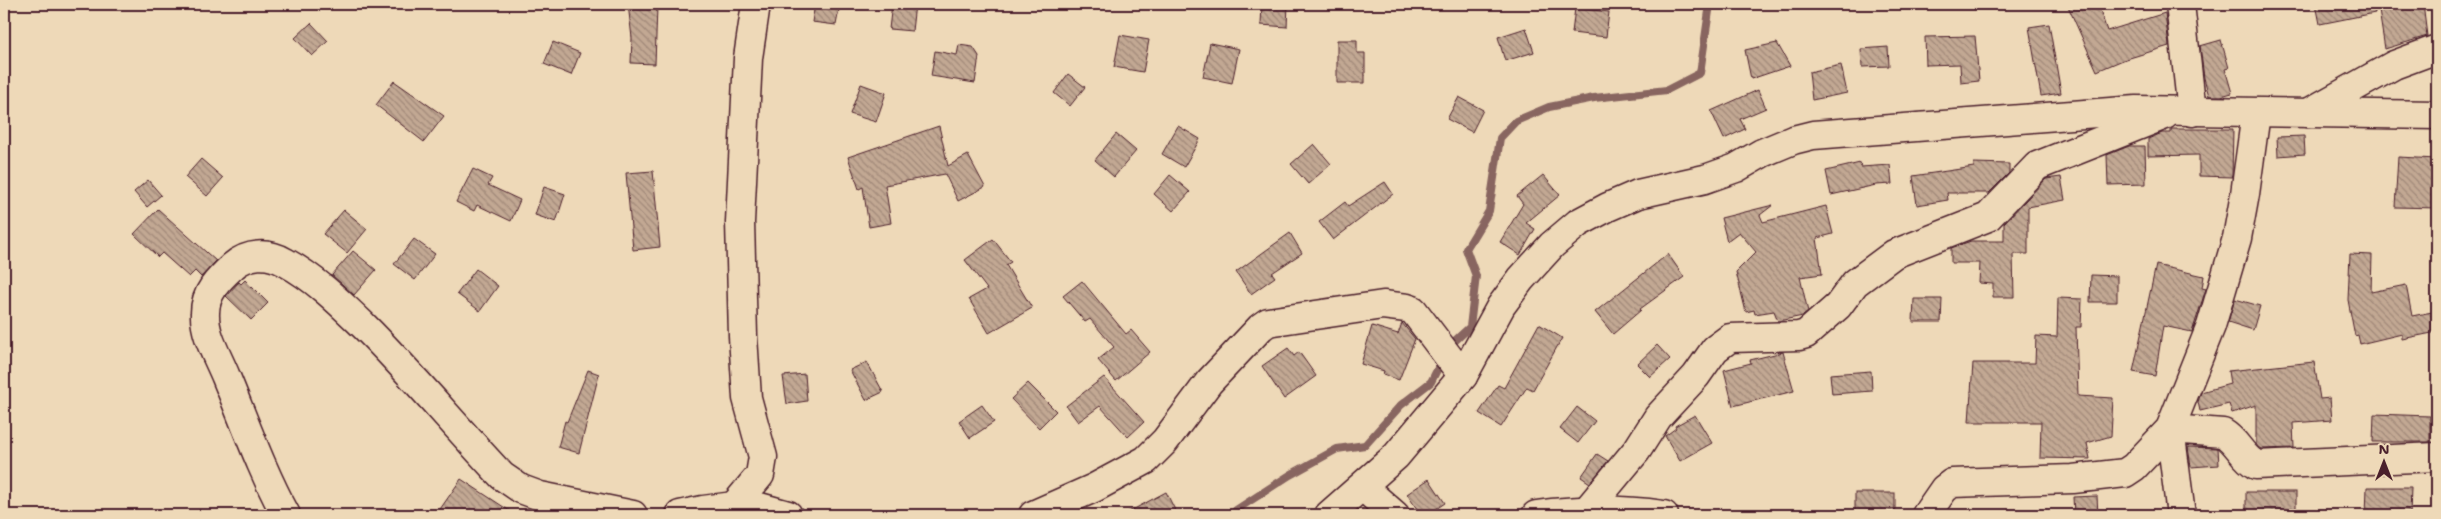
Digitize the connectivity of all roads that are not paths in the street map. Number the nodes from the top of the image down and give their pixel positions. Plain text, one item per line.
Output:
1 (756, 4) edge
2 (2180, 4) edge
3 (2437, 49) edge
4 (2184, 111) junction
5 (2256, 113) junction
6 (2307, 114) junction
7 (2437, 115) edge
8 (1463, 376) junction
9 (2170, 429) junction
10 (2437, 457) edge
11 (1363, 487) junction
12 (735, 505) junction
13 (1585, 513) edge
14 (286, 515) edge
15 (633, 515) edge
16 (680, 515) edge
17 (788, 515) edge
18 (1033, 515) edge
19 (1329, 515) edge
20 (1395, 515) edge
21 (1536, 515) edge
22 (1664, 515) edge
23 (1926, 515) edge
24 (2181, 515) edge

1 - 12 street
2 - 4 street
3 - 6 street
4 - 5 street
4 - 8 street
4 - 13 street
5 - 6 street
5 - 9 street
6 - 7 street
8 - 11 street
8 - 18 street
9 - 10 street
9 - 23 street
9 - 24 street
11 - 19 street
11 - 20 street
12 - 16 street
12 - 17 street
13 - 21 street
13 - 22 street
14 - 15 street

